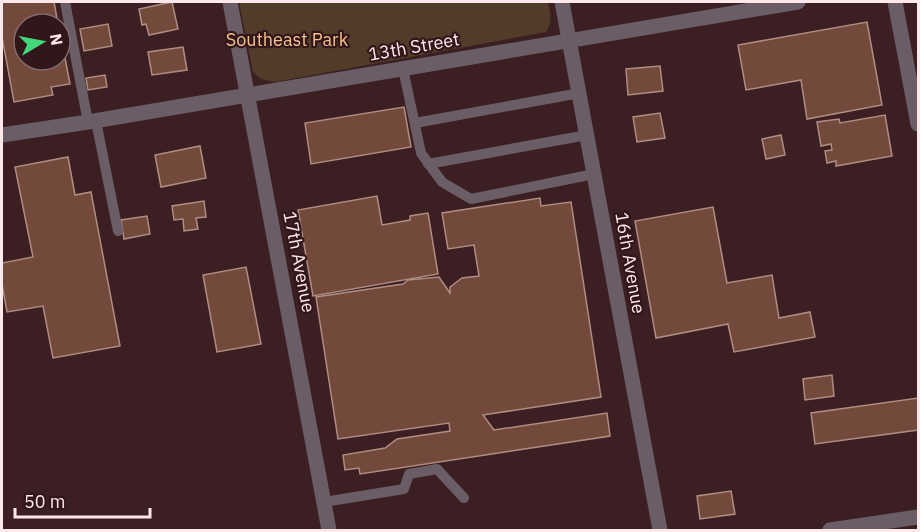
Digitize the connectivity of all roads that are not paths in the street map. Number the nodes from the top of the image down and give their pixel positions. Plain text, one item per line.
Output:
1 (65, 2) edge
2 (230, 2) edge
3 (562, 2) edge
4 (798, 2) edge
5 (895, 2) edge
6 (731, 7) edge
7 (570, 40) junction
8 (403, 69) junction
9 (580, 93) junction
10 (248, 95) junction
11 (92, 121) junction
12 (415, 123) junction
13 (918, 124) edge
14 (2, 135) edge
15 (587, 135) junction
16 (428, 164) junction
17 (594, 174) junction
18 (118, 231) dead end
19 (464, 498) dead end
20 (324, 502) junction
21 (918, 517) edge
22 (329, 531) edge
23 (660, 531) edge
24 (830, 531) edge

1 - 11 lane
2 - 10 street, 17th Avenue
3 - 7 street, 16th Avenue
4 - 6 street, 13th Street
5 - 13 street
6 - 7 street, 13th Street
7 - 8 street, 13th Street
7 - 9 street, 16th Avenue
8 - 10 street, 13th Street
8 - 12 lane
9 - 12 lane
9 - 15 street, 16th Avenue
10 - 11 street, 13th Street
10 - 20 street, 17th Avenue
11 - 14 street, 13th Street
11 - 18 lane
12 - 16 lane
15 - 16 lane
15 - 17 street, 16th Avenue
16 - 17 lane
17 - 23 street, 16th Avenue
19 - 20 lane
20 - 22 street, 17th Avenue
21 - 24 street

